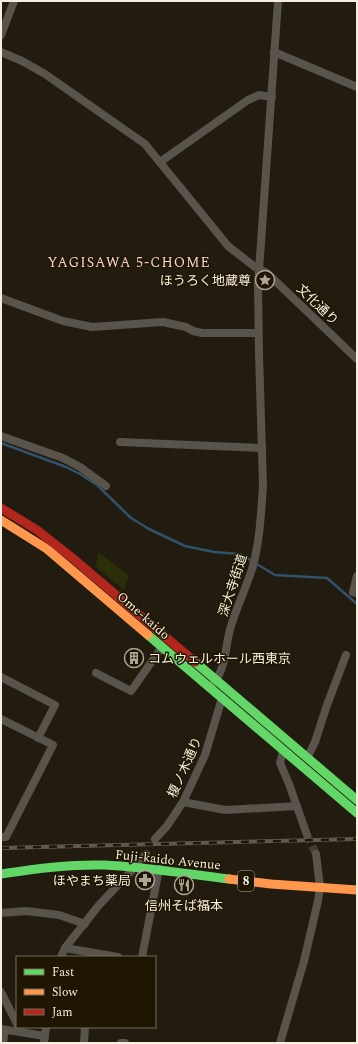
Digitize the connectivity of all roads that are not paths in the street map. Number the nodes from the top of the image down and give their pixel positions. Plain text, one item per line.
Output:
1 (14, 1) edge
2 (278, 1) edge
3 (1, 35) edge
4 (1, 52) edge
5 (274, 52) junction
6 (357, 87) edge
7 (272, 97) junction
8 (160, 162) junction
9 (260, 268) junction
10 (1, 298) edge
11 (258, 333) junction
12 (357, 359) edge
13 (1, 436) edge
14 (120, 442) dead end
15 (262, 448) junction
16 (106, 486) dead end
17 (1, 508) edge
18 (1, 520) edge
19 (357, 576) edge
20 (357, 594) edge
21 (162, 647) junction
22 (346, 655) dead end
23 (96, 673) dead end
24 (1, 677) edge
25 (216, 680) junction
26 (209, 688) junction
27 (222, 698) junction
28 (1, 719) edge
29 (38, 738) junction
30 (283, 751) junction
31 (307, 758) junction
32 (357, 800) edge
33 (183, 802) junction
34 (297, 806) junction
35 (357, 814) edge
36 (307, 835) tunnel mouth
37 (1, 837) edge
38 (155, 839) dead end
39 (146, 854) dead end
40 (316, 854) tunnel mouth
41 (135, 867) junction
42 (159, 869) junction
43 (1, 874) edge
44 (320, 887) junction
45 (357, 890) edge
46 (1, 913) edge
47 (85, 924) junction
48 (66, 948) junction
49 (62, 956) edge
50 (112, 956) edge
51 (142, 956) edge
52 (1, 992) edge
53 (16, 1022) edge
54 (46, 1028) edge
55 (85, 1028) edge
56 (3, 1029) edge
57 (21, 1030) edge
58 (44, 1040) edge
59 (3, 1043) edge
60 (84, 1043) edge
61 (121, 1043) edge
62 (125, 1043) edge
63 (280, 1043) edge

1 - 3 street
2 - 5 street
4 - 8 street, 文化通り
5 - 6 street
5 - 7 street
7 - 8 street
7 - 9 street
8 - 9 street, 文化通り
9 - 11 street
9 - 12 street, 文化通り
10 - 11 street
11 - 15 street, 深大寺街道
13 - 16 street
14 - 15 street
15 - 25 street, 深大寺街道
17 - 25 main road, Ome-kaido
18 - 21 main road, Ome-kaido
19 - 20 street
21 - 23 street
21 - 26 main road, Ome-kaido
22 - 31 street
24 - 29 street
25 - 26 street, 深大寺街道
25 - 31 main road, Ome-kaido
26 - 27 main road, Ome-kaido
27 - 30 main road, Ome-kaido
27 - 33 street, 榎ノ木通り
28 - 29 street
29 - 37 street
30 - 34 street
30 - 35 main road, Ome-kaido
31 - 32 main road, Ome-kaido
33 - 34 street
33 - 38 street, 榎ノ木通り
34 - 36 street
39 - 41 street
40 - 44 street
41 - 42 main road, Fuji-kaido Avenue / 8
41 - 43 main road, Fuji-kaido Avenue / 8
41 - 47 street
42 - 44 main road, Fuji-kaido Avenue / 8
42 - 51 street
44 - 45 main road, Fuji-kaido Avenue / 8
44 - 63 street
46 - 47 street
47 - 48 street
48 - 49 street
48 - 50 street
52 - 53 street
54 - 58 street
55 - 60 street
56 - 57 street
56 - 59 street
57 - 58 street
61 - 62 street

